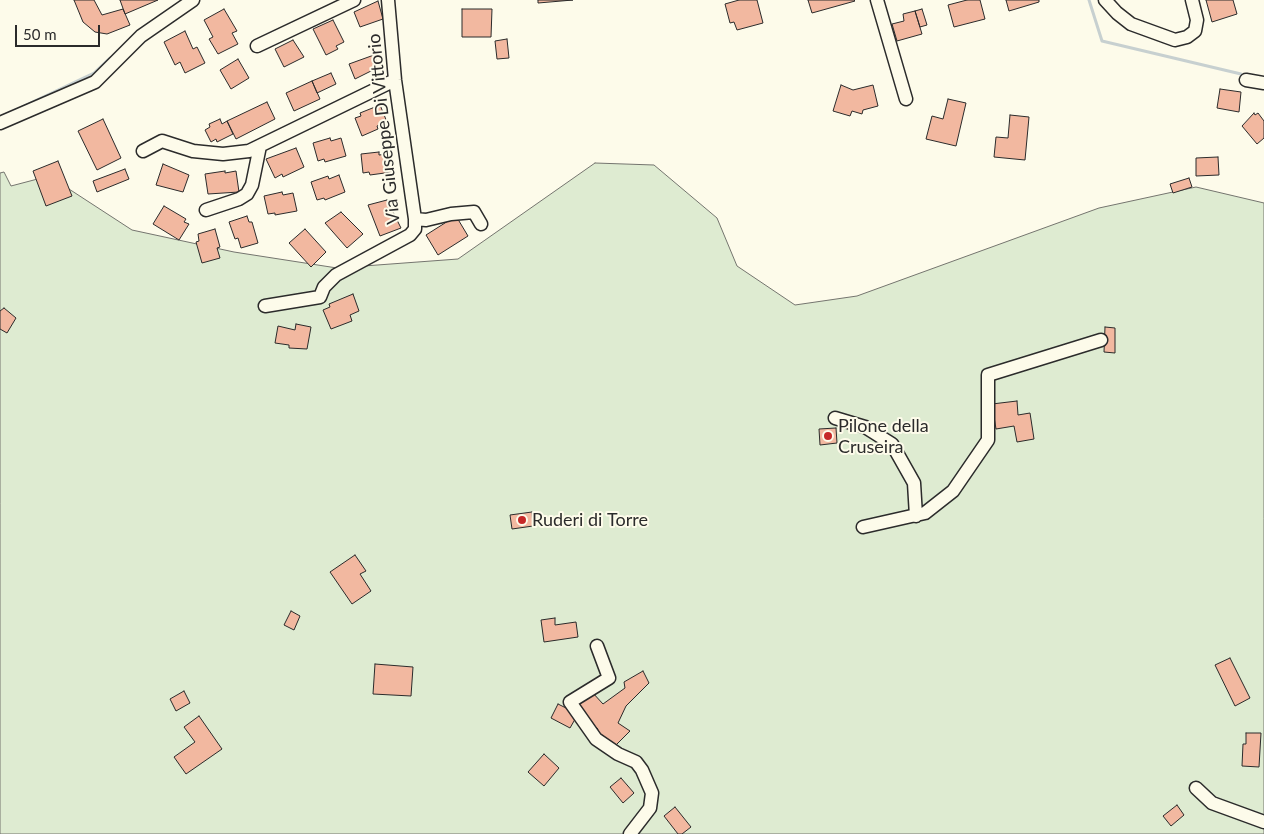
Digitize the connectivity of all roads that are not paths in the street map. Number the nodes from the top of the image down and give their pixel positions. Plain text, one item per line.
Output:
1 (193, 0) edge
2 (354, 0) edge
3 (388, 0) edge
4 (877, 0) edge
5 (1105, 0) edge
6 (1192, 0) edge
7 (257, 46) dead end
8 (395, 80) junction
9 (1246, 80) dead end
10 (1264, 83) edge
11 (906, 100) dead end
12 (0, 123) edge
13 (260, 146) junction
14 (143, 151) dead end
15 (206, 210) dead end
16 (415, 218) junction
17 (481, 224) dead end
18 (265, 306) dead end
19 (1101, 340) dead end
20 (835, 418) dead end
21 (916, 516) junction
22 (863, 527) dead end
23 (597, 646) dead end
24 (1196, 788) dead end
25 (1264, 822) edge
26 (630, 834) edge

1 - 12 street
2 - 7 street
3 - 8 street, Via Giuseppe Di Vittorio
4 - 11 street
5 - 6 street
8 - 13 street
8 - 16 street, Via Giuseppe Di Vittorio
9 - 10 street
13 - 14 street
13 - 15 street
16 - 17 street
16 - 18 street, Via Giuseppe Di Vittorio
19 - 21 street
20 - 21 street
21 - 22 street
23 - 26 street
24 - 25 street

